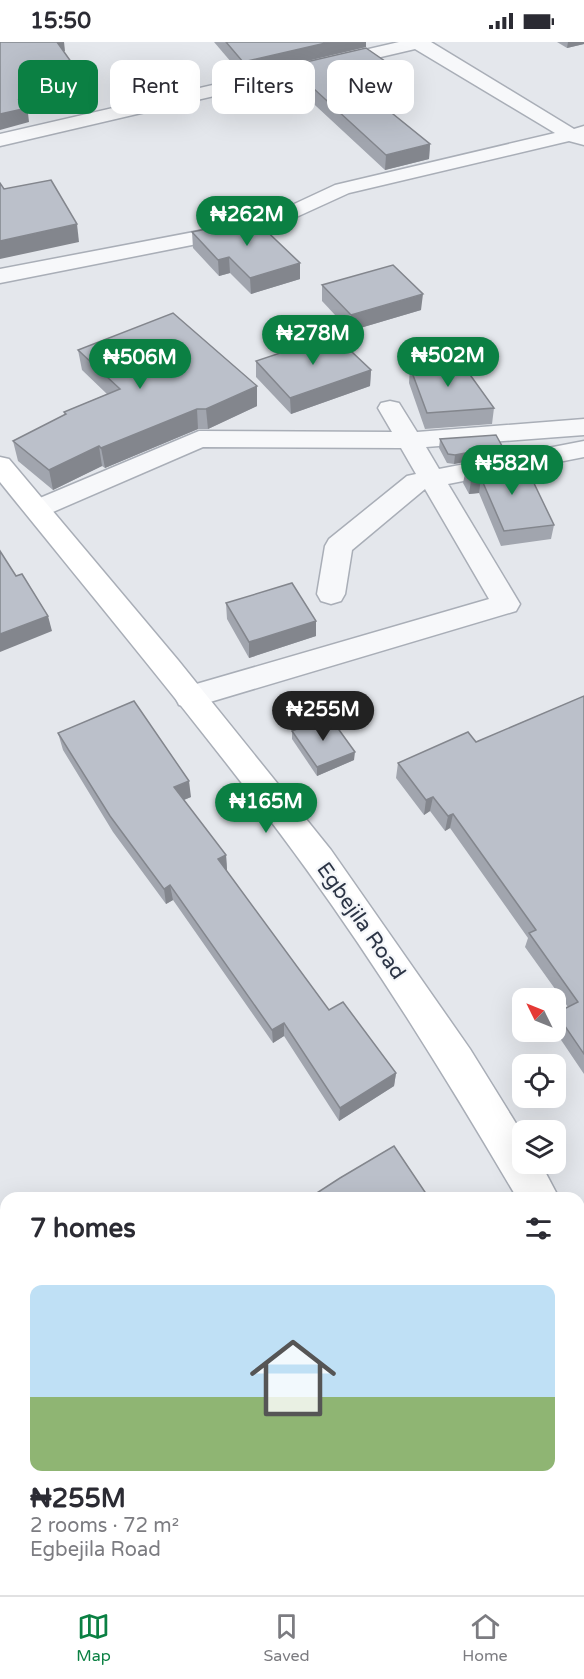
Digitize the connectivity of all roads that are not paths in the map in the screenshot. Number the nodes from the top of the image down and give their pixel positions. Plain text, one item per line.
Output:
1 (420, 43) edge
2 (580, 136) edge
3 (0, 140) edge
4 (0, 276) edge
5 (390, 408) dead end
6 (584, 427) edge
7 (410, 440) junction
8 (584, 449) edge
9 (0, 465) edge
10 (432, 479) junction
11 (37, 509) junction
12 (331, 594) dead end
13 (190, 697) junction
14 (535, 1192) edge

1 - 2 street
1 - 3 street
2 - 4 street
5 - 7 street
6 - 7 street
7 - 10 street
7 - 11 street
8 - 10 street
9 - 11 street, Egbejila Road
10 - 12 street
10 - 13 street
11 - 13 street, Egbejila Road
13 - 14 street, Egbejila Road

